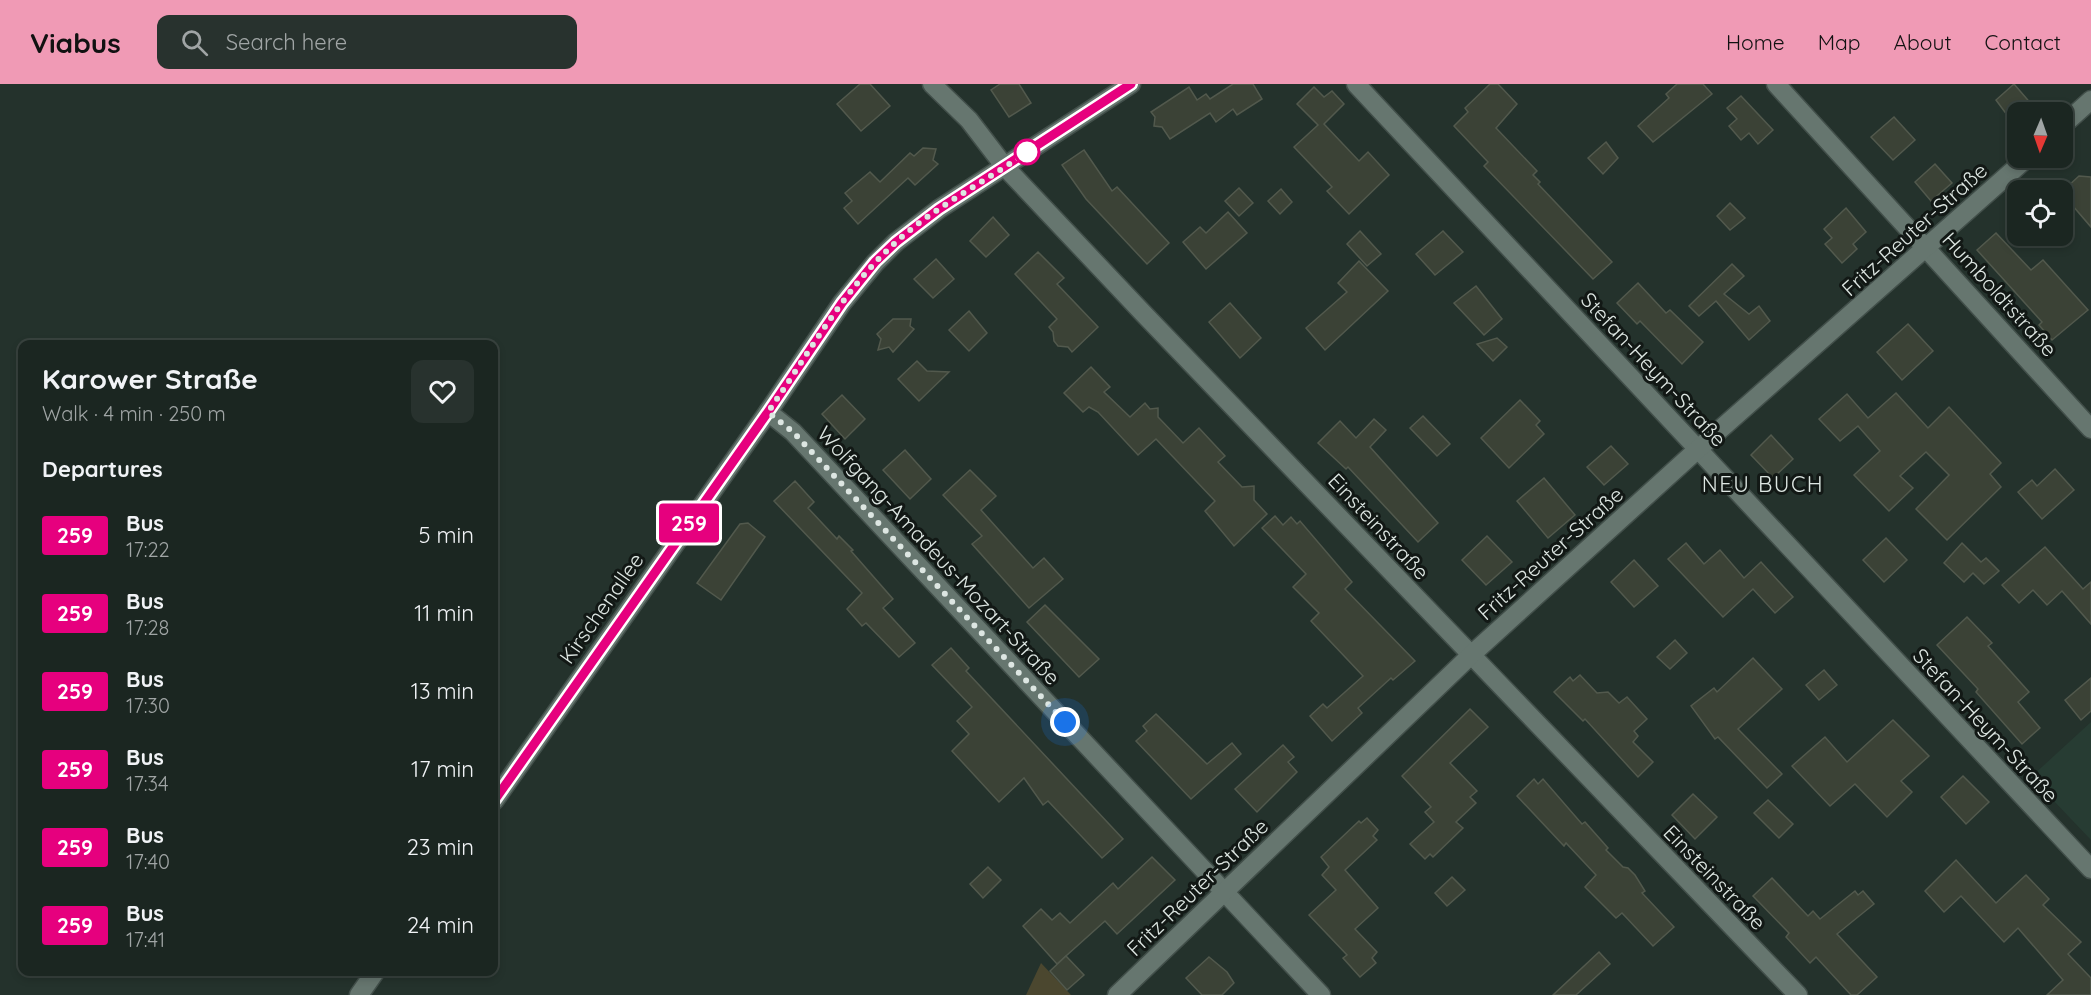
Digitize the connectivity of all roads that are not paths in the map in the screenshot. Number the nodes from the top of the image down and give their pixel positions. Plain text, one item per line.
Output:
1 (932, 84) edge
2 (1131, 84) edge
3 (1356, 84) edge
4 (1776, 84) edge
5 (2091, 100) edge
6 (2073, 116) edge
7 (1005, 167) junction
8 (2016, 168) edge
9 (1928, 248) junction
10 (768, 412) junction
11 (2091, 429) edge
12 (1698, 449) junction
13 (1471, 655) junction
14 (498, 795) edge
15 (2091, 870) edge
16 (1225, 892) junction
17 (372, 976) edge
18 (359, 995) edge
19 (1117, 995) edge
20 (1321, 995) edge
21 (1798, 995) edge

1 - 7 street, Einsteinstraße
2 - 7 street, Kirschenallee
3 - 12 street, Stefan-Heym-Straße
4 - 9 street, Humboldtstraße
5 - 6 street
7 - 10 street, Kirschenallee
7 - 13 street, Einsteinstraße
8 - 9 street, Fritz-Reuter-Straße
9 - 11 street, Humboldtstraße
9 - 12 street, Fritz-Reuter-Straße
10 - 14 street, Kirschenallee
10 - 16 street, Wolfgang-Amadeus-Mozart-Straße
12 - 13 street, Fritz-Reuter-Straße
12 - 15 street, Stefan-Heym-Straße
13 - 16 street, Fritz-Reuter-Straße
13 - 21 street, Einsteinstraße
16 - 19 street, Fritz-Reuter-Straße
16 - 20 street, Wolfgang-Amadeus-Mozart-Straße
17 - 18 street

